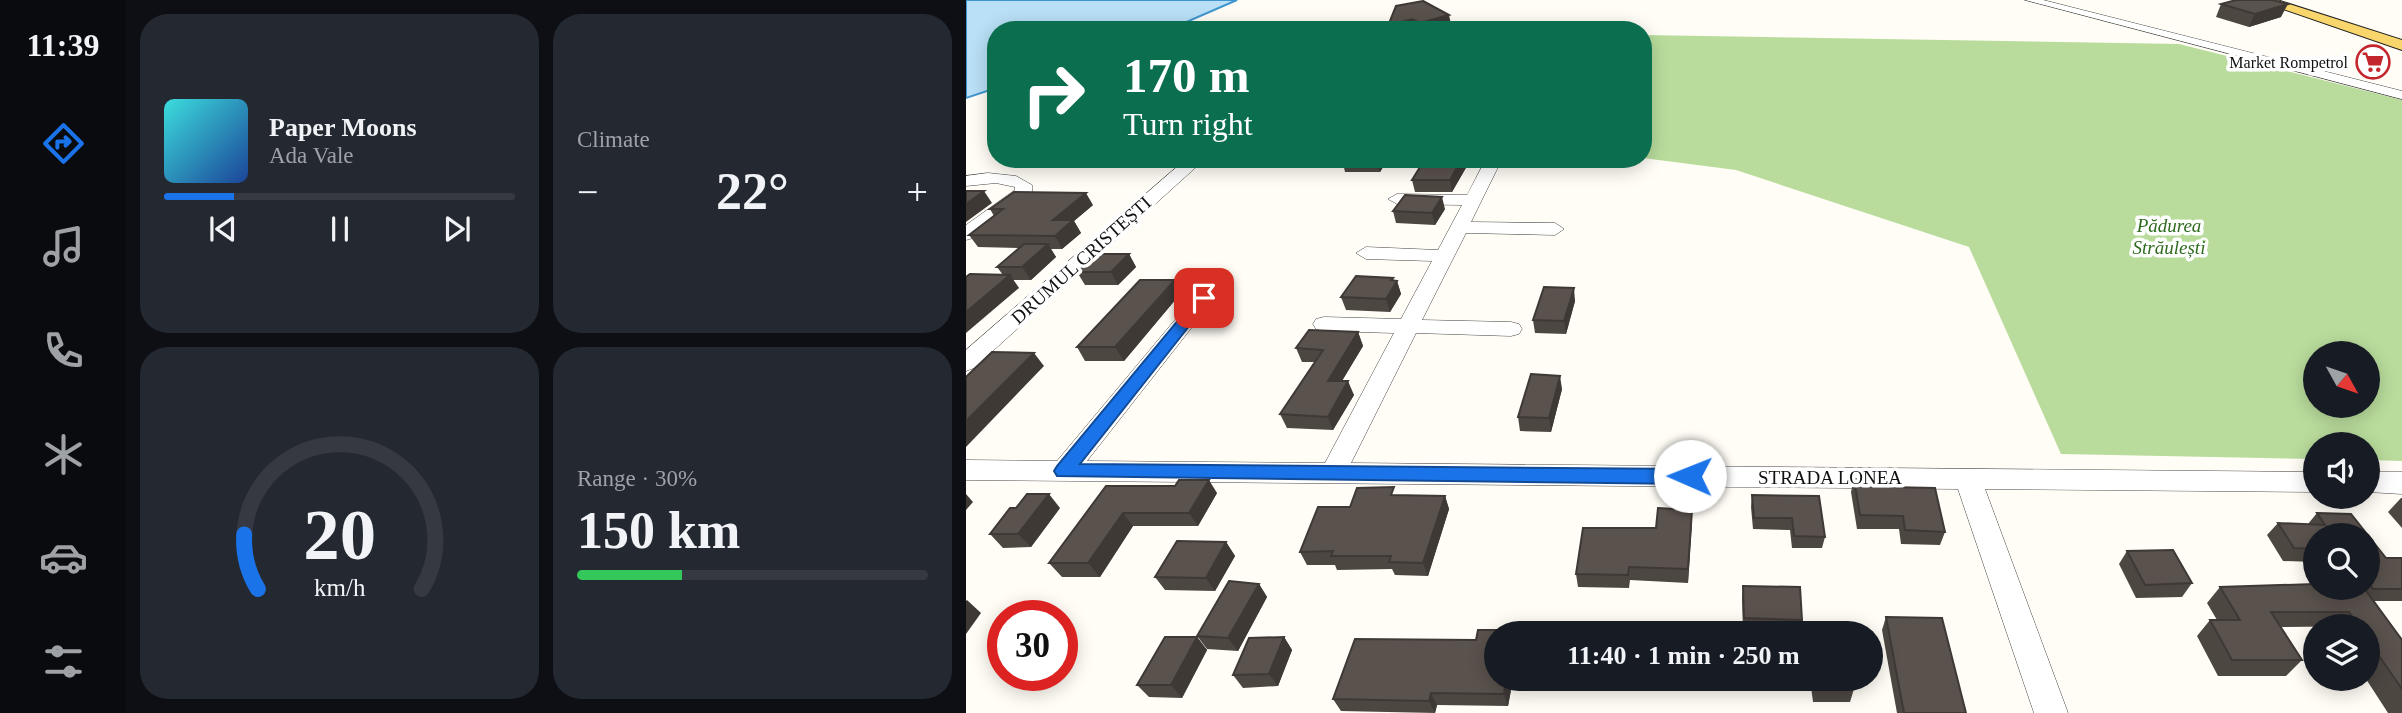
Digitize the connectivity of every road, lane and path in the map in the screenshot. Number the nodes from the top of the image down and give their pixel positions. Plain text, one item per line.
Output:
1 (2030, 0) edge
2 (2256, 0) edge
3 (2264, 0) edge
4 (2280, 0) edge
5 (2296, 10) junction
6 (2402, 40) edge
7 (2402, 45) edge
8 (2402, 95) edge
9 (1184, 168) edge
10 (1489, 168) edge
11 (966, 181) edge
12 (1397, 199) dead end
13 (1473, 200) junction
14 (1459, 227) junction
15 (1555, 229) dead end
16 (966, 234) edge
17 (1366, 253) dead end
18 (1445, 256) junction
19 (1222, 276) dead end
20 (1324, 324) dead end
21 (1409, 325) junction
22 (1511, 329) dead end
23 (966, 363) edge
24 (966, 470) edge
25 (1064, 471) junction
26 (1333, 473) junction
27 (1968, 479) junction
28 (2303, 482) edge
29 (2380, 482) edge
30 (2402, 483) edge
31 (2051, 713) edge

1 - 8 street
2 - 5 street
3 - 5 main road
4 - 6 main road
5 - 7 main road
9 - 23 street, DRUMUL CRISTEȘTI
10 - 13 street
11 - 16 street
12 - 13 street
13 - 14 street
14 - 15 street
14 - 18 street
17 - 18 street
18 - 21 street
19 - 25 street
20 - 21 street
21 - 22 street
21 - 26 street
24 - 25 street, STRADA LONEA
25 - 26 street, STRADA LONEA
26 - 27 street, STRADA LONEA
27 - 28 street, STRADA LONEA
27 - 31 street
29 - 30 street

